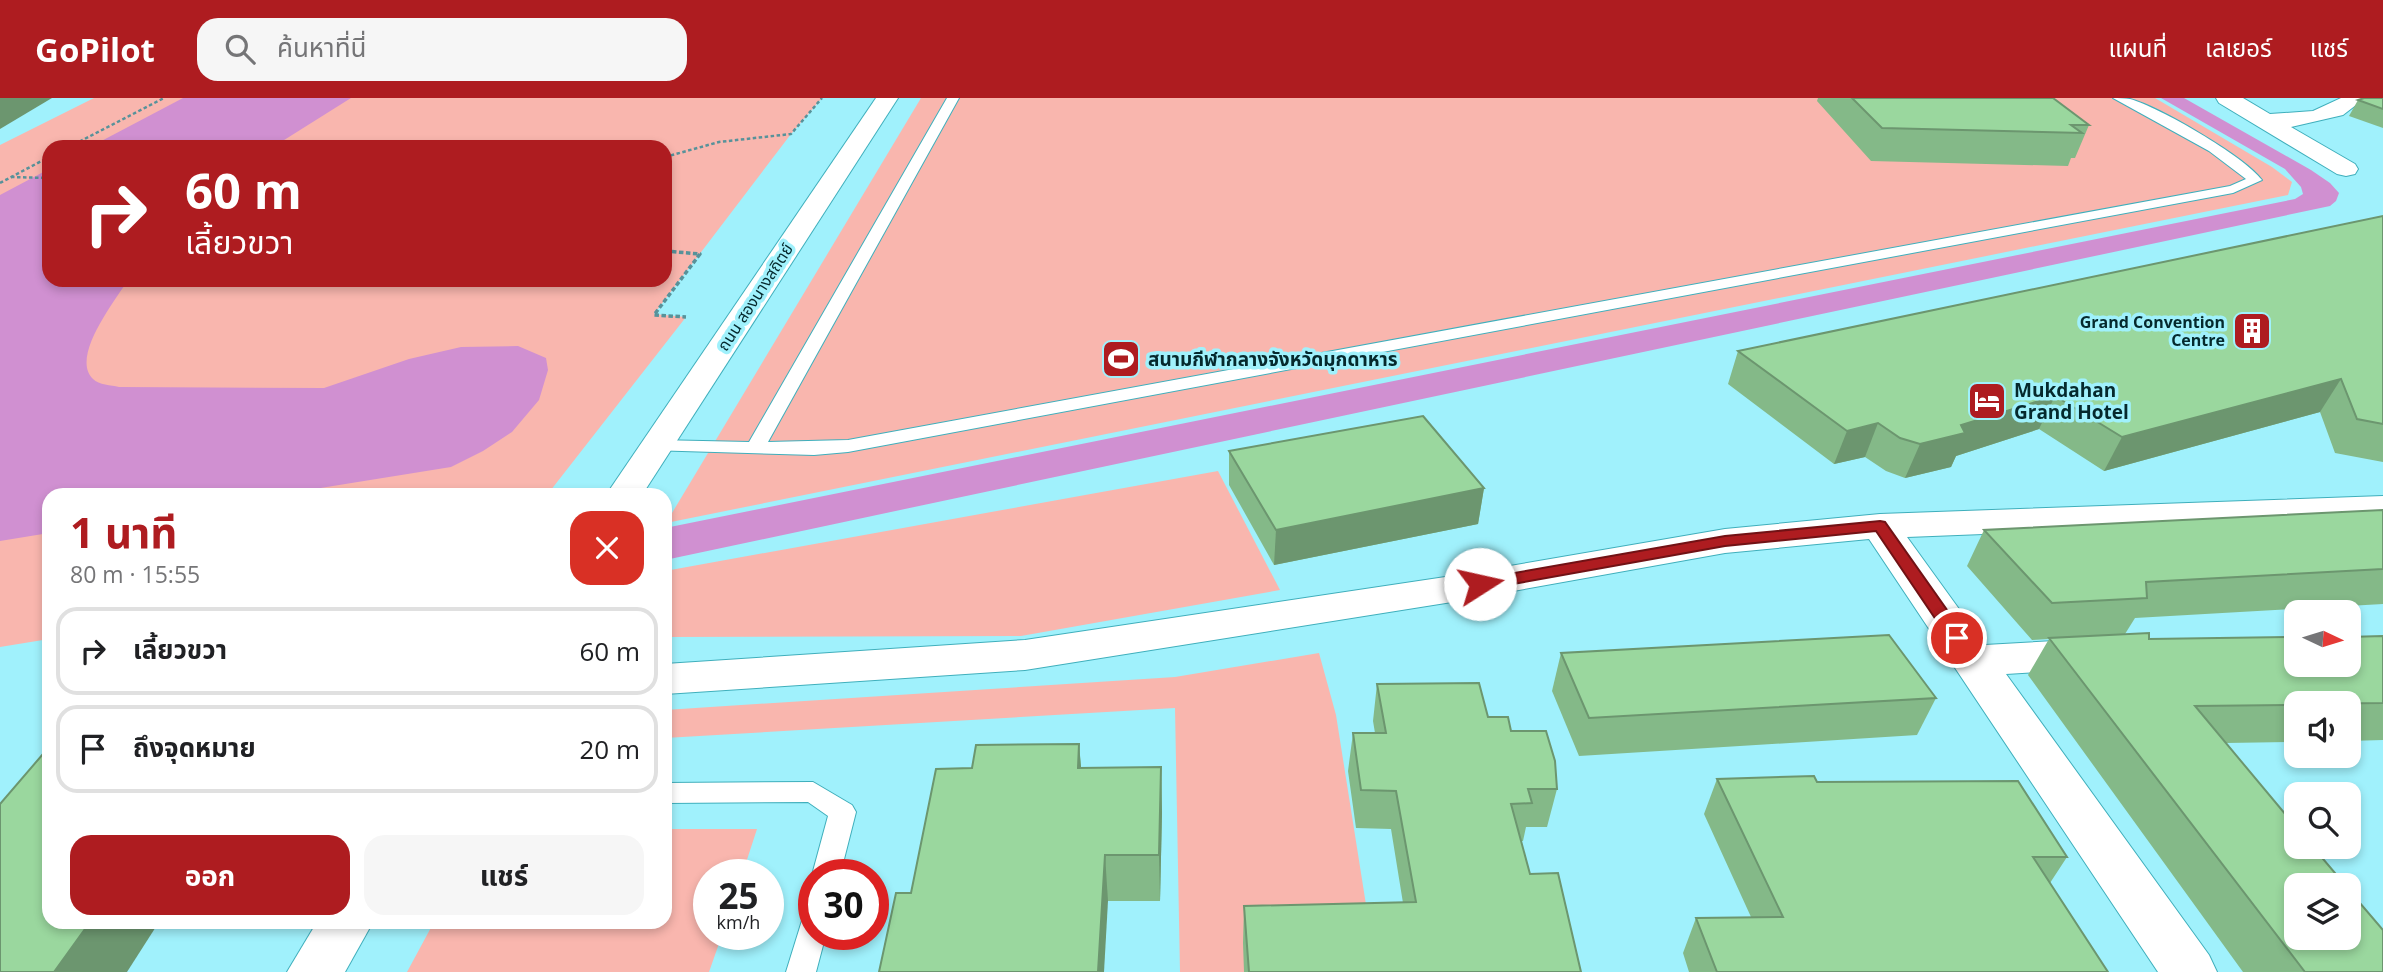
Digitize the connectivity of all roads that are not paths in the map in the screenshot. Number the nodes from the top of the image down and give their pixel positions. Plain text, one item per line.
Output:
1 (887, 98) edge
2 (953, 98) edge
3 (2119, 98) edge
4 (2227, 98) edge
5 (2354, 98) edge
6 (2266, 121) junction
7 (2346, 169) dead end
8 (656, 446) junction
9 (755, 448) junction
10 (629, 488) edge
11 (2383, 507) edge
12 (1880, 526) junction
13 (2134, 651) edge
14 (1973, 661) junction
15 (672, 679) edge
16 (672, 793) edge
17 (831, 859) edge
18 (342, 929) edge
19 (807, 950) edge
20 (314, 972) edge
21 (801, 972) edge
22 (2189, 972) edge

1 - 8 street, ถนน สองนางสถิตย์
2 - 9 lane
3 - 9 lane
4 - 6 street
5 - 6 street
6 - 7 street
8 - 9 lane
8 - 10 street, ถนน สองนางสถิตย์
11 - 12 street
12 - 14 street
12 - 15 street
13 - 14 street
14 - 22 street
16 - 17 lane
18 - 20 street
19 - 21 lane

